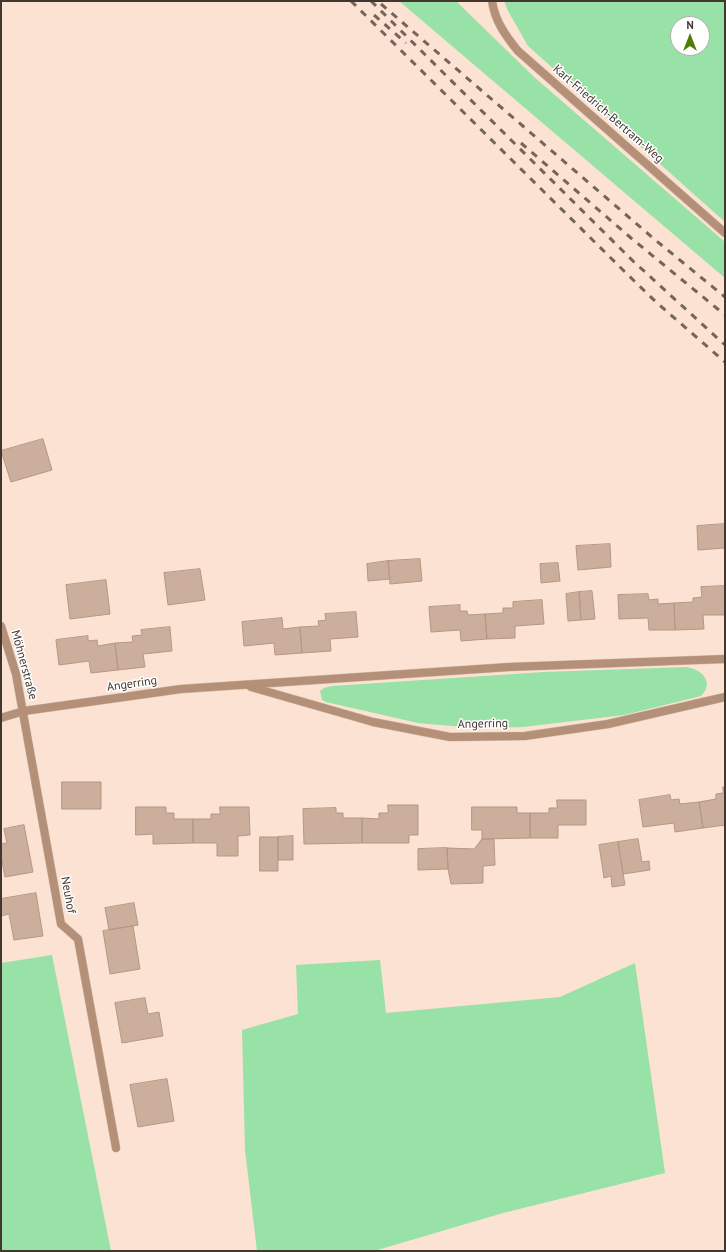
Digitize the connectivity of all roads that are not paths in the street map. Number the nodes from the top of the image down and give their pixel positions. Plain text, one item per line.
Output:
1 (492, 1) edge
2 (725, 232) edge
3 (1, 626) edge
4 (725, 659) edge
5 (244, 685) junction
6 (725, 696) edge
7 (24, 711) junction
8 (1, 718) edge
9 (116, 1148) dead end

1 - 2 street, Karl-Friedrich-Bertram-Weg
3 - 7 street, Möhnerstraße
4 - 5 street, Angerring
5 - 6 street, Angerring
5 - 7 street, Angerring
7 - 8 street, Angerring
7 - 9 street, Neuhof

